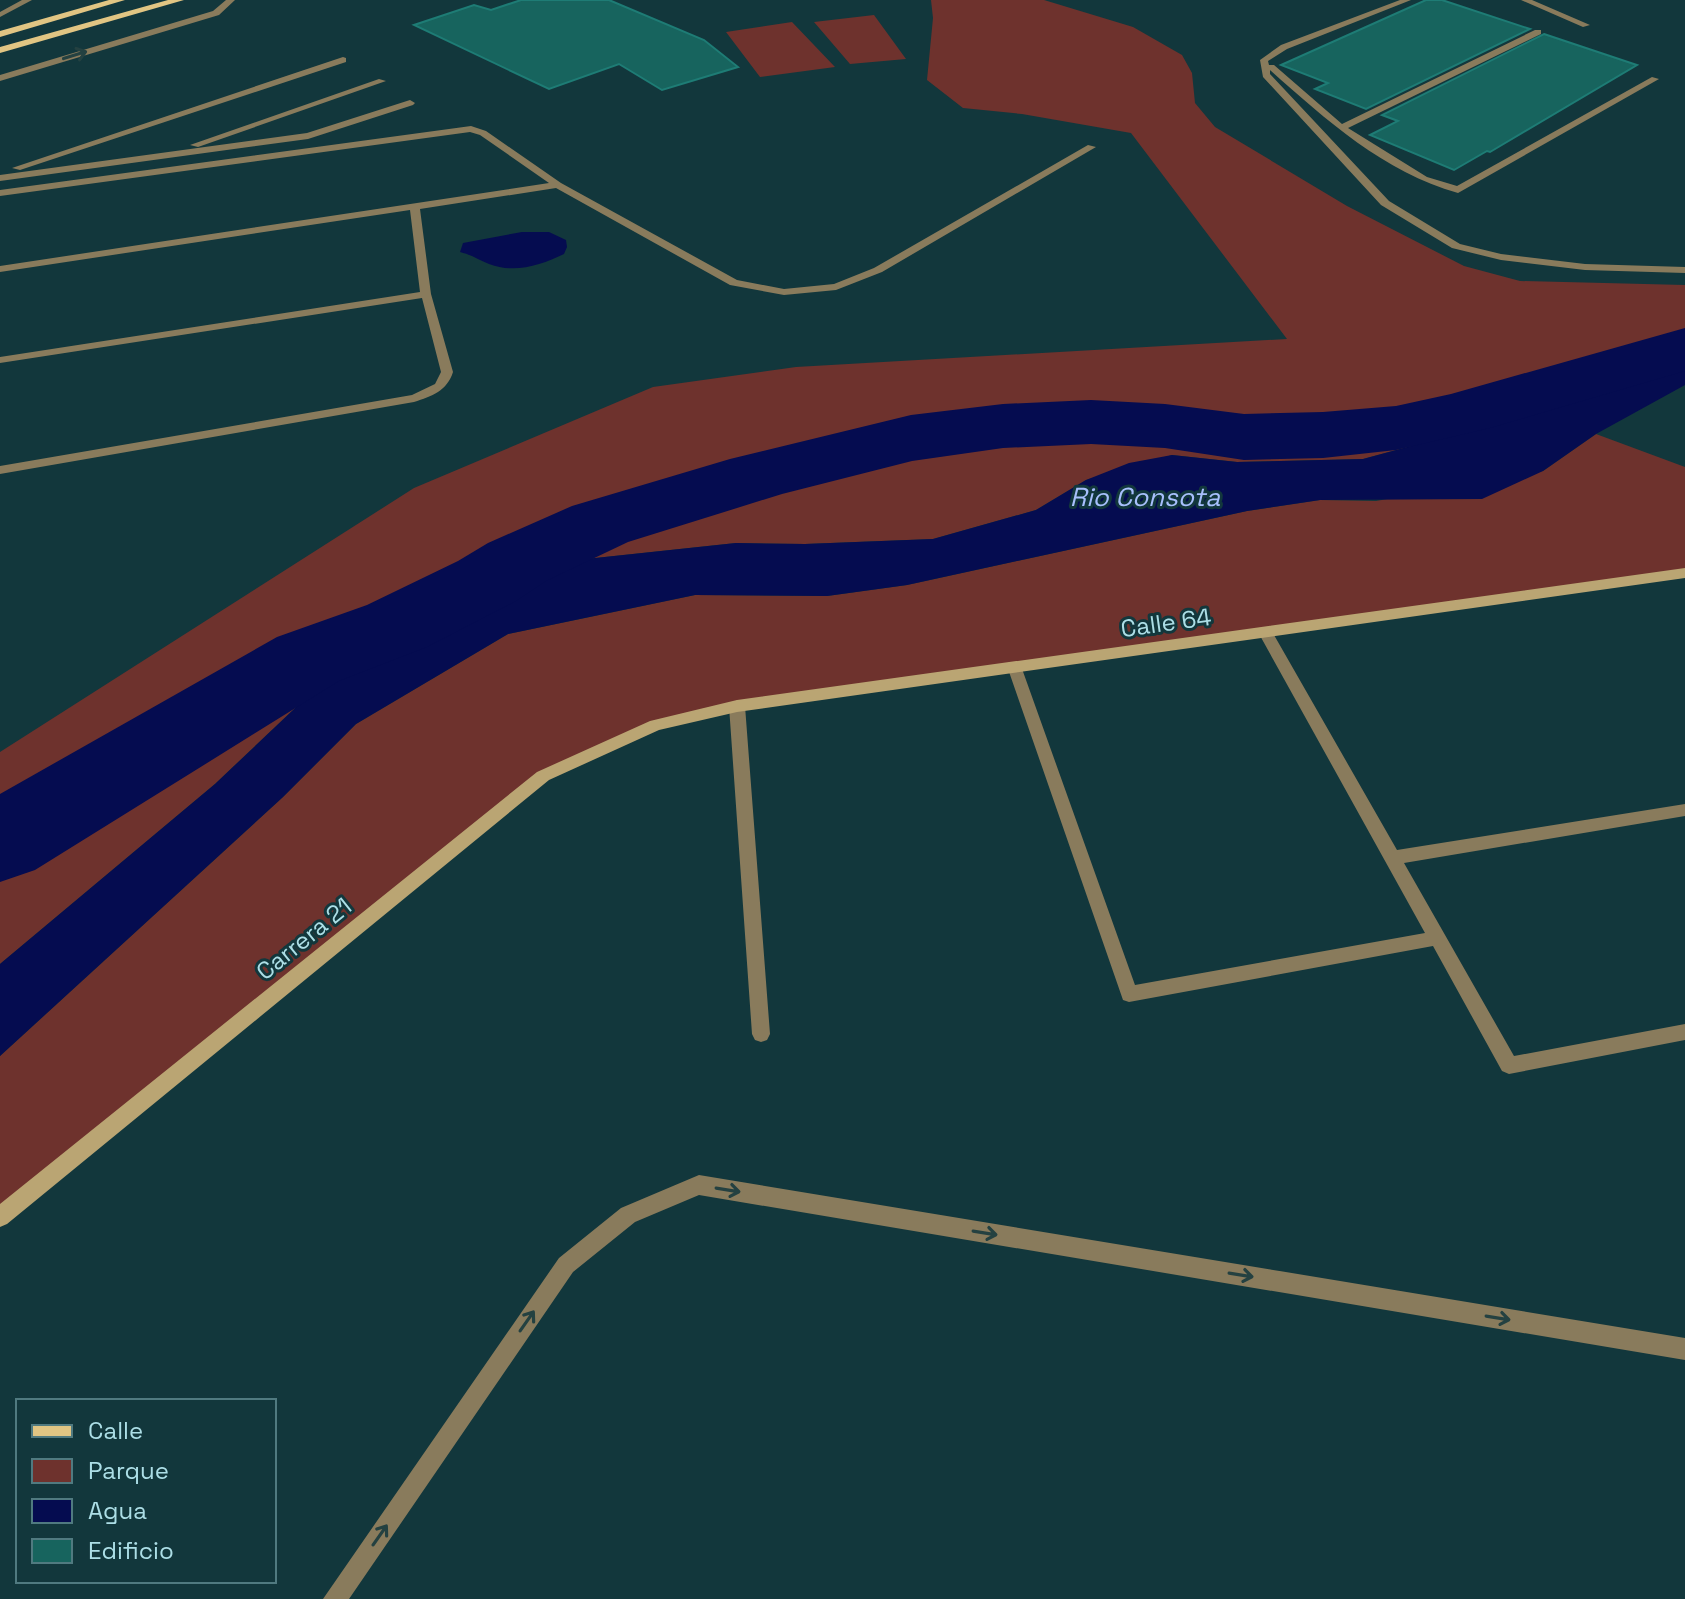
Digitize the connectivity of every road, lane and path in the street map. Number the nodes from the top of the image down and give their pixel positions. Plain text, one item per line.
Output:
1 (28, 0) edge
2 (120, 0) edge
3 (179, 0) edge
4 (231, 0) edge
5 (1407, 0) edge
6 (1525, 0) edge
7 (0, 15) edge
8 (1586, 25) dead end
9 (1538, 32) dead end
10 (0, 34) edge
11 (0, 50) edge
12 (343, 60) dead end
13 (1264, 60) junction
14 (0, 78) edge
15 (1655, 79) dead end
16 (382, 81) dead end
17 (410, 103) dead end
18 (1341, 128) junction
19 (1091, 147) dead end
20 (159, 157) junction
21 (0, 176) edge
22 (558, 185) junction
23 (0, 193) edge
24 (415, 208) junction
25 (0, 269) edge
26 (1685, 270) edge
27 (426, 294) junction
28 (0, 360) edge
29 (0, 470) edge
30 (1685, 573) edge
31 (1265, 632) junction
32 (1014, 666) junction
33 (737, 706) junction
34 (655, 725) joint
35 (1685, 810) edge
36 (1392, 858) junction
37 (1438, 938) junction
38 (1685, 1032) edge
39 (761, 1034) dead end
40 (0, 1217) edge
41 (1685, 1349) edge
42 (335, 1599) edge

1 - 7 street
2 - 10 main road
3 - 11 main road
14 -> 4 street
5 - 13 street
6 - 8 street
9 - 18 street
12 - 21 street
13 - 18 street
13 - 26 street
15 - 18 street
16 - 20 street
17 - 20 street
19 - 22 street
20 - 21 street
22 - 23 street
22 - 24 street
24 - 25 street
24 - 27 street
27 - 28 street
27 - 29 street
30 - 31 street, Calle 64
31 - 32 street, Calle 64
31 - 36 street
32 - 33 street, Calle 64
32 - 37 street
33 - 34 street, Calle 64
33 - 39 street
34 - 40 street, Carrera 21
35 - 36 street
36 - 37 street
37 - 38 street
42 -> 41 street

